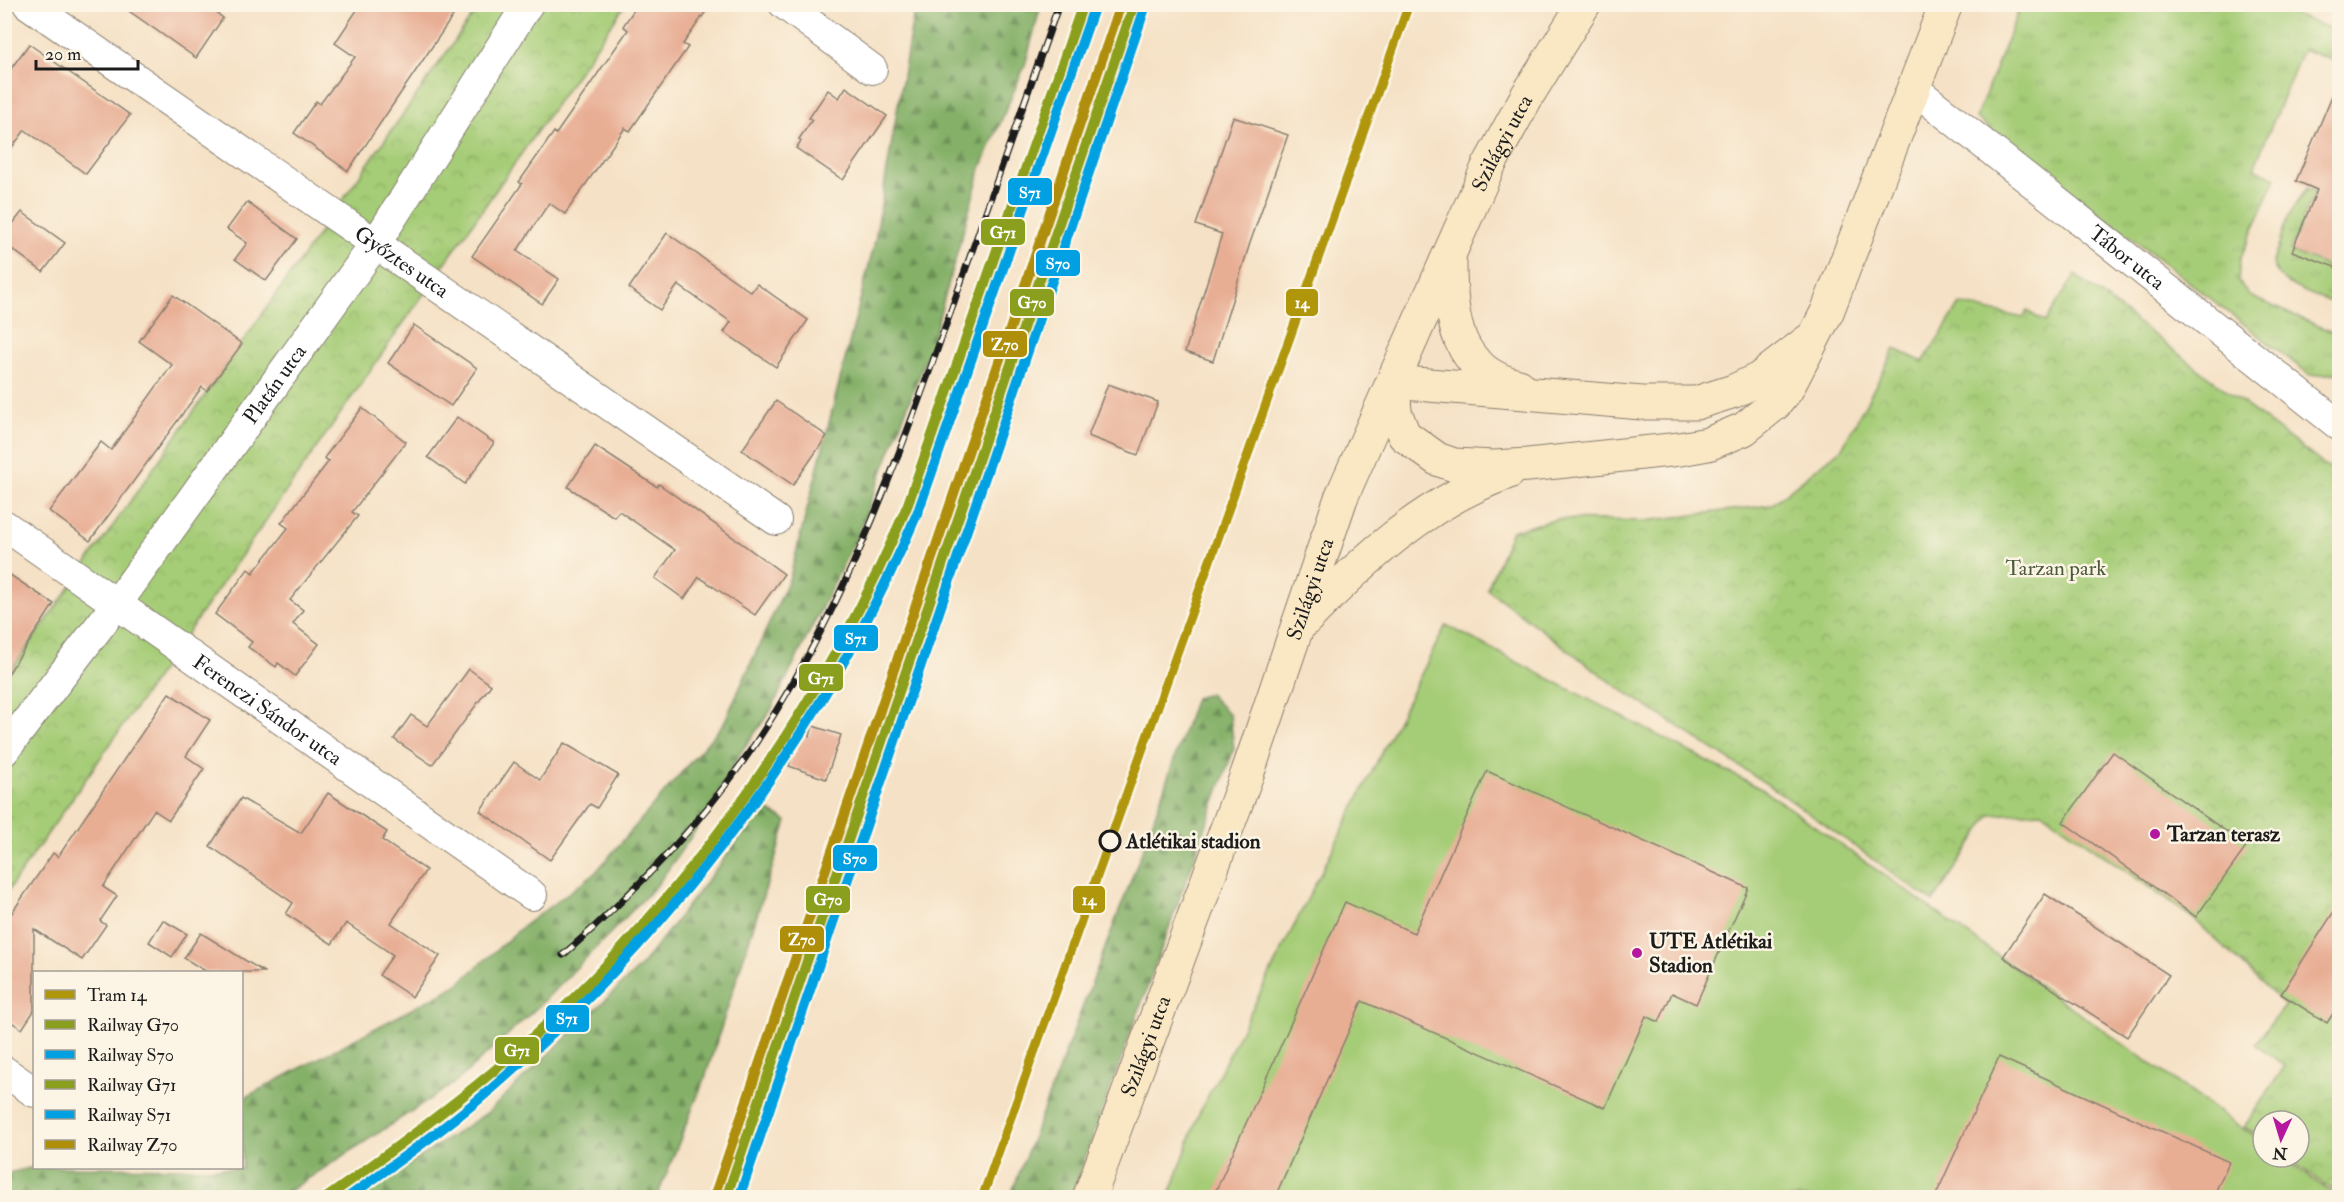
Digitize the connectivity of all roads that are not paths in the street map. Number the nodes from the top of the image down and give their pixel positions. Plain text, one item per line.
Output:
1 (28, 4) edge
2 (528, 4) edge
3 (784, 4) edge
4 (1584, 4) edge
5 (1946, 4) edge
6 (872, 69) dead end
7 (1913, 88) junction
8 (376, 243) junction
9 (1450, 256) junction
10 (1816, 334) junction
11 (1393, 382) junction
12 (1567, 396) junction
13 (2340, 426) edge
14 (1528, 465) junction
15 (776, 520) dead end
16 (4, 525) edge
17 (118, 603) junction
18 (1298, 627) junction
19 (4, 751) edge
20 (532, 895) dead end
21 (4, 1071) edge
22 (33, 1091) edge
23 (1089, 1197) edge

1 - 8 street, Győztes utca
2 - 8 street, Platán utca
3 - 6 street
4 - 9 street, Szilágyi utca
5 - 7 street
7 - 10 street
7 - 13 street, Tábor utca
8 - 15 street, Győztes utca
8 - 17 street, Platán utca
9 - 11 street, Szilágyi utca
9 - 12 street
10 - 12 street
10 - 14 street
11 - 12 street
11 - 14 street
11 - 18 street, Szilágyi utca
14 - 18 street
16 - 17 street, Ferenczi Sándor utca
17 - 19 street, Platán utca
17 - 20 street, Ferenczi Sándor utca
18 - 23 street, Szilágyi utca
21 - 22 street

